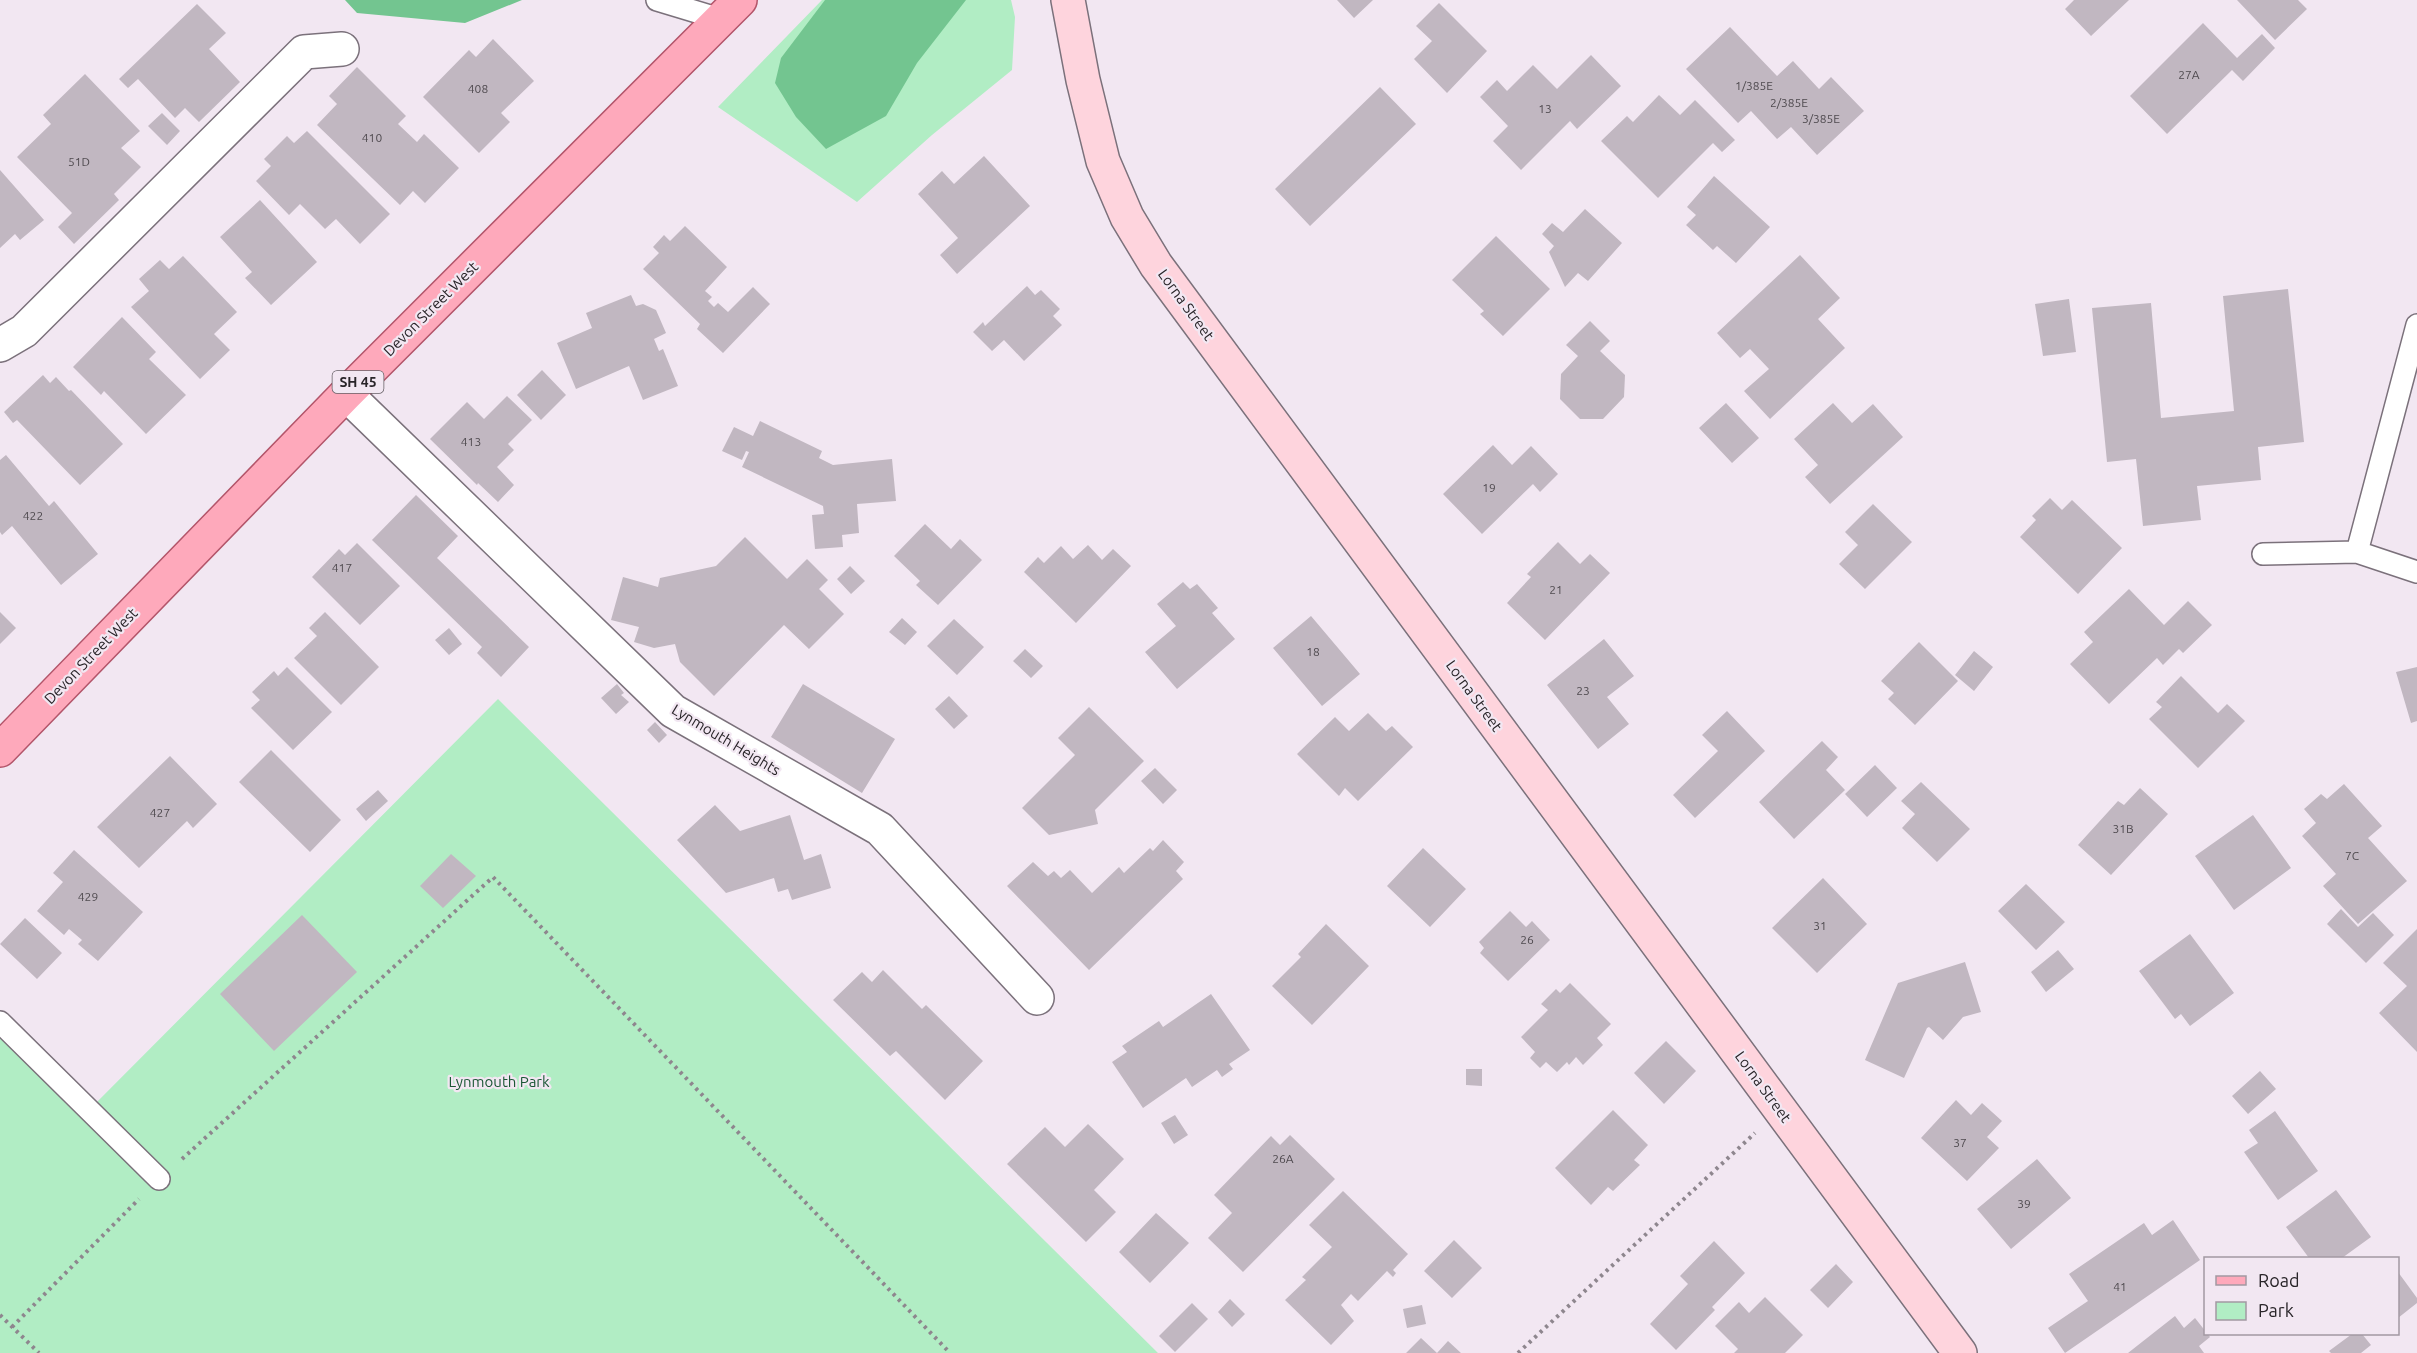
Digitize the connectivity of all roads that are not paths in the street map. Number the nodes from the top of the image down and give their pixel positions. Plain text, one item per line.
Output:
1 (657, 0) edge
2 (1068, 0) edge
3 (730, 9) edge
4 (342, 49) dead end
5 (2417, 325) edge
6 (0, 345) edge
7 (346, 394) junction
8 (2357, 552) junction
9 (2263, 554) dead end
10 (2417, 573) edge
11 (0, 750) edge
12 (1037, 998) dead end
13 (0, 1022) edge
14 (159, 1179) road end
15 (1960, 1353) edge

1 - 3 lane
2 - 15 street, Lorna Street
3 - 7 main road, Devon Street West / SH 45
4 - 6 street
5 - 8 lane
7 - 11 main road, Devon Street West / SH 45
7 - 12 street, Lynmouth Heights
8 - 9 lane
8 - 10 lane
13 - 14 lane

